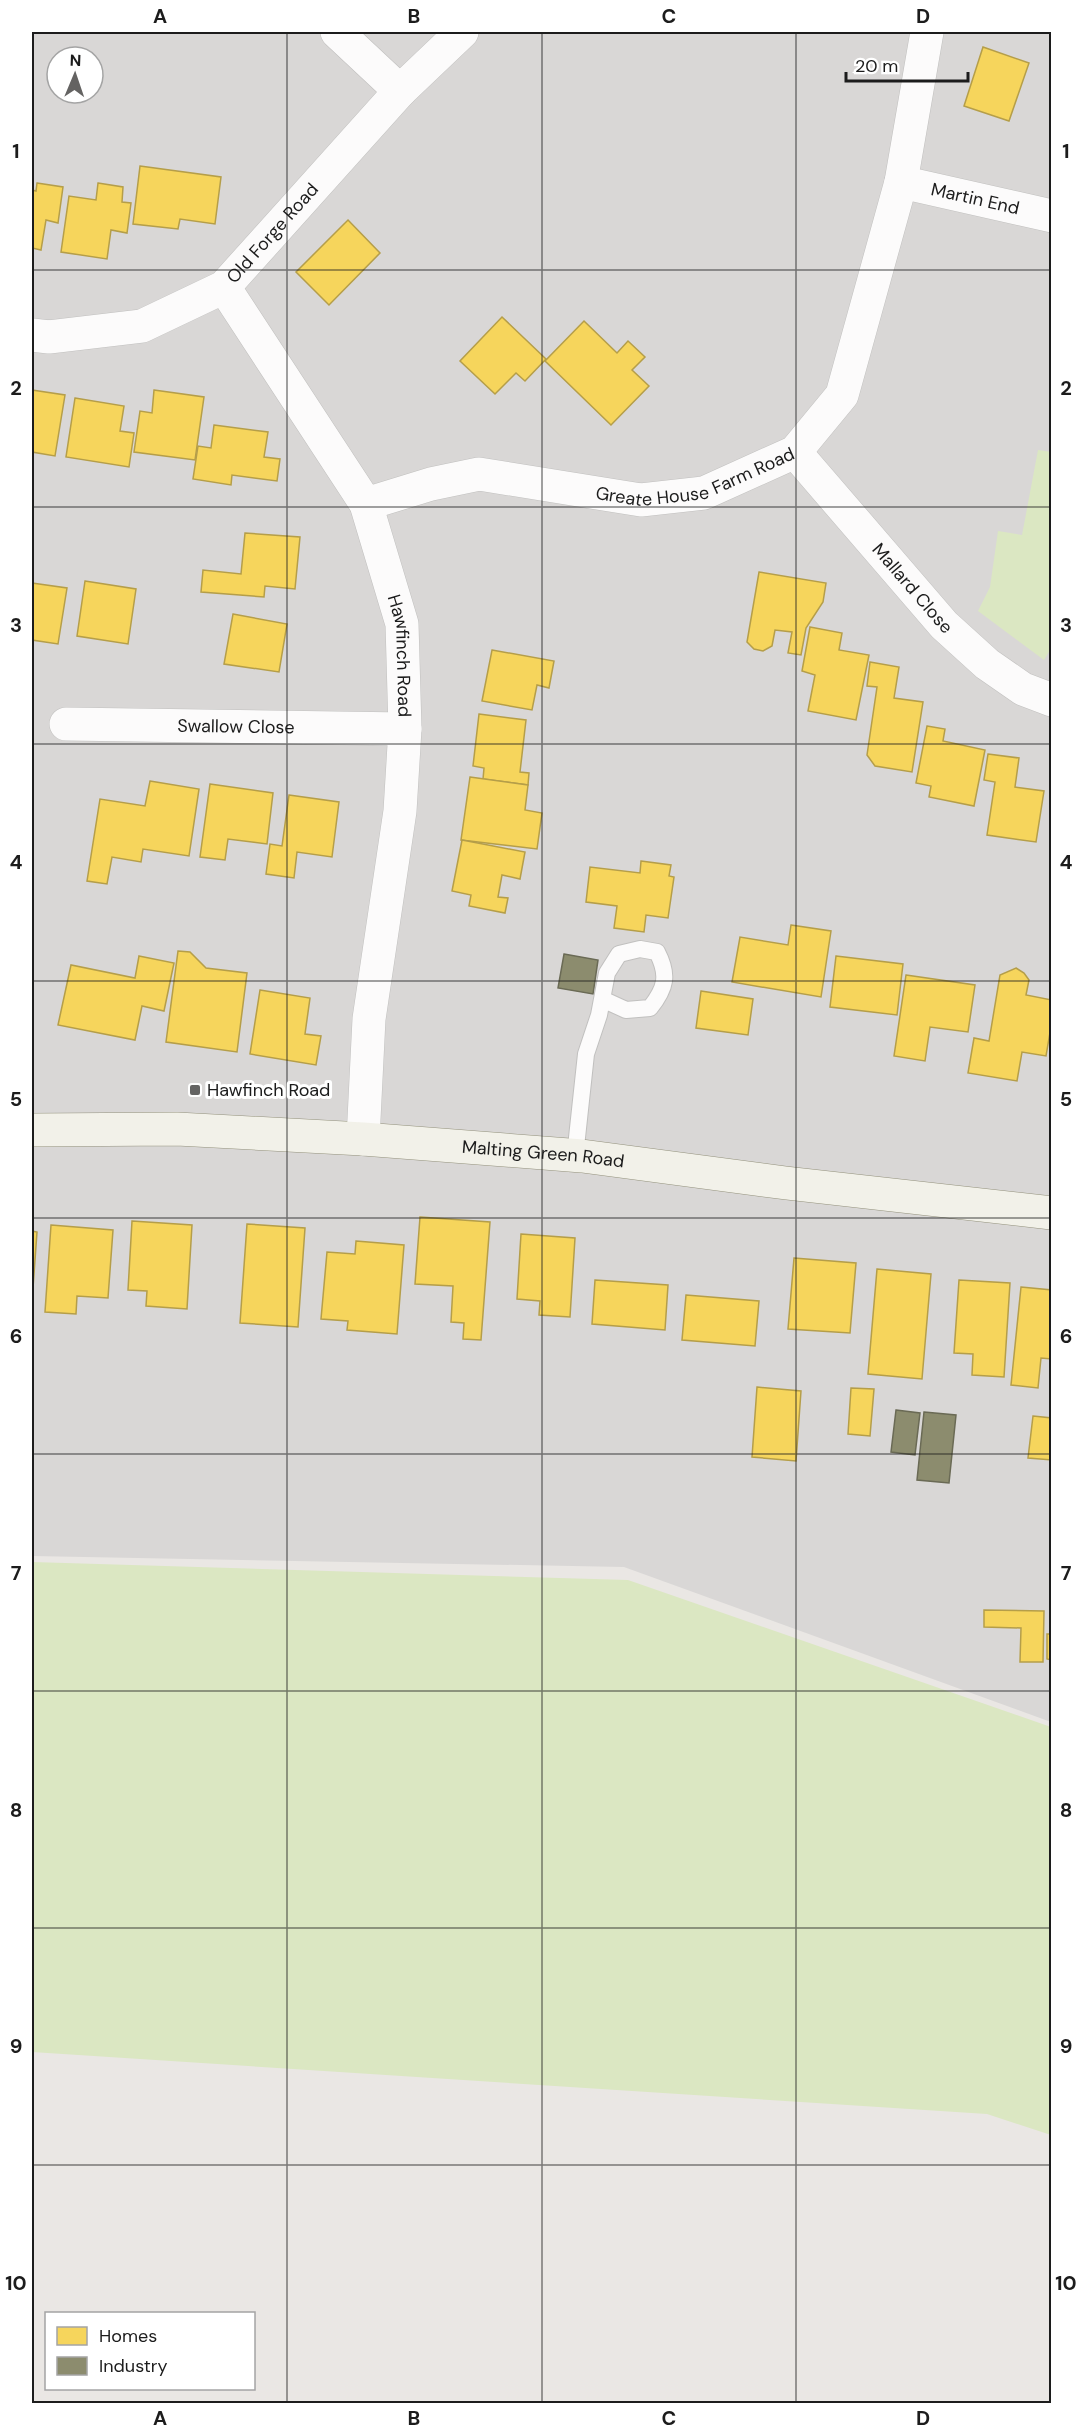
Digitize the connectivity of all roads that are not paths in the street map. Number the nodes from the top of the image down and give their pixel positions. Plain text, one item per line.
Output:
1 (338, 32) edge
2 (462, 32) edge
3 (927, 32) edge
4 (400, 91) junction
5 (901, 182) junction
6 (1052, 216) edge
7 (224, 287) junction
8 (32, 335) edge
9 (795, 452) junction
10 (366, 504) junction
11 (1052, 700) edge
12 (66, 724) dead end
13 (405, 729) junction
14 (602, 999) dead end
15 (32, 1130) edge
16 (363, 1139) junction
17 (575, 1156) junction
18 (1052, 1213) edge

1 - 4 street
2 - 4 street, Old Forge Road
3 - 5 street, Greate House Farm Road
4 - 7 street, Old Forge Road
5 - 6 street, Martin End
5 - 9 street, Greate House Farm Road
7 - 8 street, Old Forge Road
7 - 10 street, Hawfinch Road
9 - 10 street, Greate House Farm Road
9 - 11 street, Mallard Close
10 - 13 street, Hawfinch Road
12 - 13 street, Swallow Close
13 - 16 street, Hawfinch Road
14 - 17 lane
15 - 16 street, Malting Green Road
16 - 17 street, Malting Green Road
17 - 18 street, Malting Green Road

